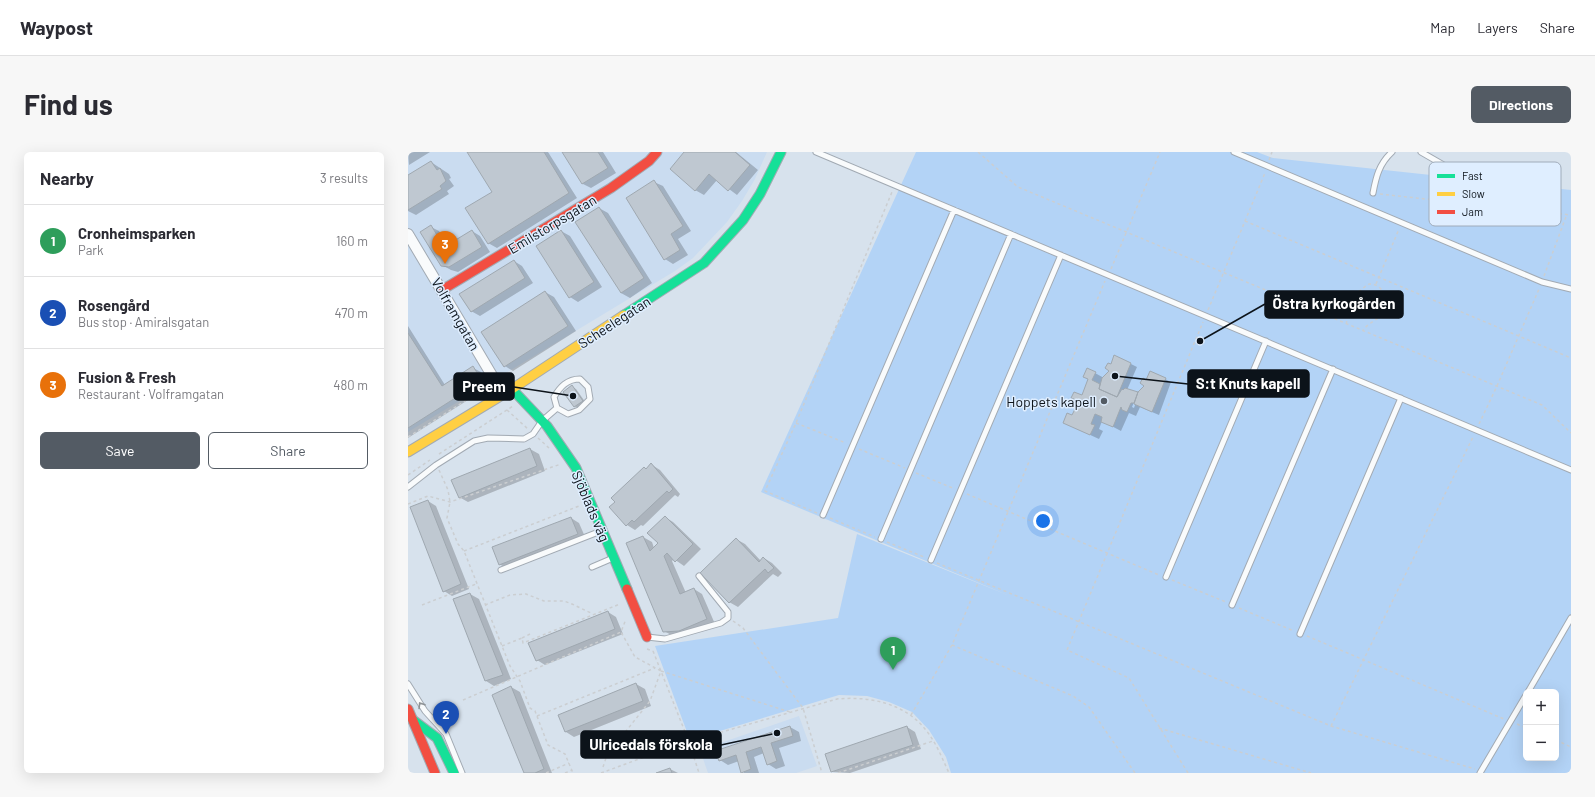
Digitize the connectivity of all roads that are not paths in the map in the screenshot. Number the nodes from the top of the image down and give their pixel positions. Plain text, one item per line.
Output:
1 (657, 152) edge
2 (781, 152) edge
3 (816, 152) edge
4 (1234, 152) edge
5 (1392, 152) edge
6 (1421, 152) edge
7 (1438, 162) edge
8 (1373, 193) dead end
9 (954, 210) junction
10 (408, 234) edge
11 (1011, 234) junction
12 (1061, 255) junction
13 (1571, 288) edge
14 (442, 290) junction
15 (1266, 341) junction
16 (1332, 369) junction
17 (512, 389) junction
18 (503, 394) junction
19 (1402, 398) junction
20 (557, 408) junction
21 (542, 421) junction
22 (408, 452) edge
23 (1571, 470) edge
24 (408, 487) edge
25 (823, 515) road end
26 (602, 530) junction
27 (881, 539) road end
28 (614, 558) junction
29 (931, 560) road end
30 (592, 567) dead end
31 (501, 570) dead end
32 (699, 576) dead end
33 (1166, 577) road end
34 (1232, 605) road end
35 (1571, 618) edge
36 (1300, 634) road end
37 (647, 637) joint
38 (408, 684) edge
39 (1530, 689) edge
40 (1523, 700) edge
41 (408, 709) edge
42 (413, 720) junction
43 (1481, 772) edge
44 (435, 773) edge
45 (454, 773) edge
46 (462, 773) edge

1 - 14 street, Emilstorpsgatan
2 - 17 street, Scheelegatan
3 - 9 lane
4 - 13 lane
5 - 8 lane
6 - 7 lane
9 - 11 lane
9 - 25 lane
10 - 14 street, Volframgatan
11 - 12 lane
11 - 27 lane
12 - 15 lane
12 - 29 lane
14 - 18 street, Volframgatan
15 - 16 lane
15 - 33 lane
16 - 19 lane
16 - 34 lane
17 - 18 street, Scheelegatan
17 - 21 street, Sjöblads väg
18 - 22 street, Scheelegatan
19 - 23 lane
19 - 36 lane
20 - 20 lane
20 - 21 lane
21 - 24 lane
21 - 26 street, Sjöblads väg
26 - 28 street, Sjöblads väg
26 - 31 lane
28 - 30 lane
28 - 37 street, Sjöblads väg
32 - 37 lane
35 - 39 lane
46 -> 38 lane
40 - 43 lane
41 - 42 street
42 - 44 street
42 - 45 street

